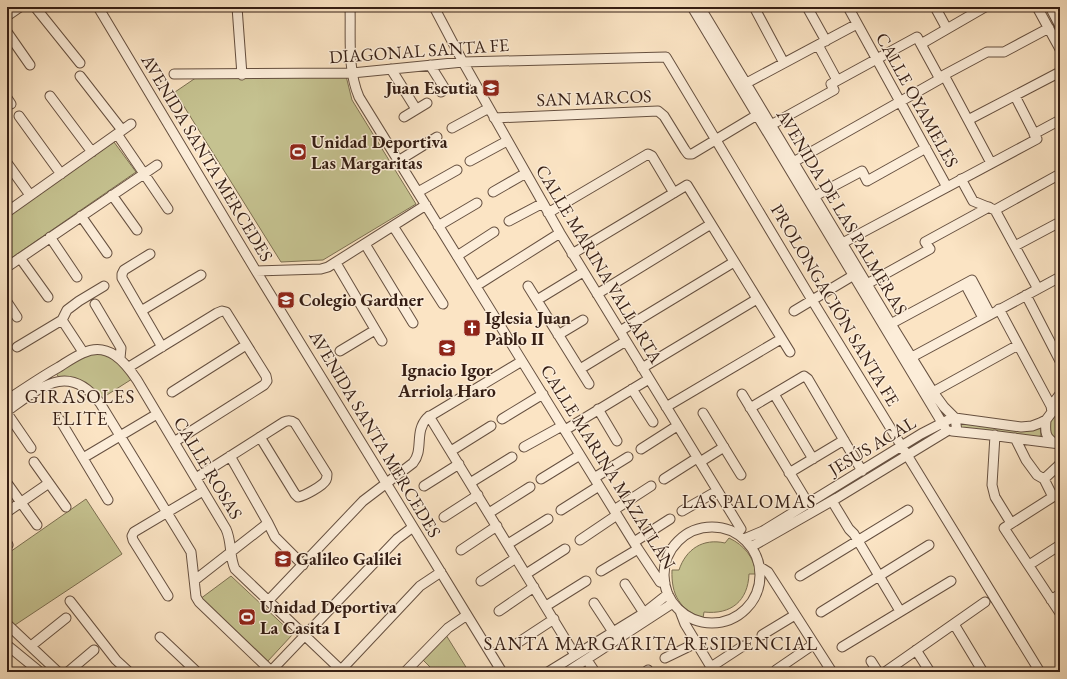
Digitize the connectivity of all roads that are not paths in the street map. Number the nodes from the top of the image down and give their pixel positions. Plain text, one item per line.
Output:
1 (20, 7) edge
2 (35, 7) edge
3 (98, 7) edge
4 (237, 7) edge
5 (350, 7) edge
6 (434, 7) edge
7 (692, 7) edge
8 (700, 7) edge
9 (754, 7) edge
10 (807, 7) edge
11 (848, 7) edge
12 (935, 7) edge
13 (985, 7) edge
14 (1037, 7) edge
15 (1050, 7) edge
16 (7, 16) edge
17 (1059, 19) edge
18 (857, 24) junction
19 (947, 29) junction
20 (1054, 30) edge
21 (7, 32) edge
22 (919, 40) junction
23 (822, 43) junction
24 (1060, 49) edge
25 (666, 57) joint
26 (876, 59) junction
27 (463, 62) junction
28 (80, 63) dead end
29 (784, 63) junction
30 (30, 65) dead end
31 (430, 66) junction
32 (391, 69) junction
33 (1060, 72) edge
34 (352, 73) junction
35 (174, 74) dead end
36 (242, 75) junction
37 (80, 76) dead end
38 (942, 77) junction
39 (837, 80) junction
40 (743, 85) junction
41 (441, 92) dead end
42 (50, 96) dead end
43 (1015, 96) junction
44 (901, 102) junction
45 (427, 103) dead end
46 (489, 108) junction
47 (416, 109) junction
48 (757, 115) junction
49 (19, 116) dead end
50 (404, 116) dead end
51 (494, 118) junction
52 (968, 120) junction
53 (1060, 120) edge
54 (131, 124) dead end
55 (771, 125) junction
56 (452, 128) dead end
57 (119, 132) junction
58 (1034, 134) junction
59 (437, 137) dead end
60 (716, 140) junction
61 (507, 141) junction
62 (926, 148) junction
63 (92, 152) junction
64 (398, 161) junction
65 (470, 161) dead end
66 (791, 163) junction
67 (991, 163) junction
68 (7, 164) edge
69 (157, 165) dead end
70 (457, 170) dead end
71 (144, 173) junction
72 (526, 173) junction
73 (61, 174) junction
74 (1060, 174) edge
75 (961, 179) junction
76 (947, 187) junction
77 (418, 192) junction
78 (493, 192) dead end
79 (674, 193) junction
80 (30, 195) junction
81 (112, 195) junction
82 (815, 196) junction
83 (477, 203) dead end
84 (543, 203) junction
85 (426, 205) junction
86 (992, 208) junction
87 (168, 209) dead end
88 (7, 212) edge
89 (548, 213) junction
90 (81, 216) junction
91 (509, 221) dead end
92 (1060, 222) edge
93 (710, 224) junction
94 (393, 226) junction
95 (438, 226) junction
96 (137, 230) dead end
97 (494, 232) dead end
98 (560, 233) junction
99 (50, 237) junction
100 (365, 244) junction
101 (839, 244) junction
102 (1015, 246) junction
103 (108, 253) dead end
104 (150, 254) dead end
105 (572, 254) junction
106 (457, 256) junction
107 (20, 258) junction
108 (734, 262) junction
109 (336, 263) junction
110 (7, 267) edge
111 (256, 271) junction
112 (583, 272) junction
113 (201, 275) dead end
114 (854, 275) junction
115 (77, 277) dead end
116 (1060, 277) edge
117 (867, 284) junction
118 (104, 286) dead end
119 (476, 286) junction
120 (528, 286) dead end
121 (1038, 289) junction
122 (597, 294) junction
123 (1026, 295) junction
124 (48, 297) dead end
125 (757, 299) junction
126 (537, 300) junction
127 (812, 300) junction
128 (7, 302) edge
129 (95, 304) dead end
130 (443, 304) dead end
131 (999, 309) junction
132 (141, 311) junction
133 (794, 311) dead end
134 (986, 316) junction
135 (17, 317) dead end
136 (62, 320) junction
137 (582, 320) dead end
138 (414, 323) dead end
139 (887, 326) junction
140 (375, 330) junction
141 (620, 331) junction
142 (558, 335) junction
143 (781, 339) junction
144 (382, 341) dead end
145 (626, 341) junction
146 (246, 345) junction
147 (1018, 345) junction
148 (17, 347) dead end
149 (162, 347) junction
150 (340, 351) dead end
151 (84, 352) junction
152 (790, 352) dead end
153 (912, 357) junction
154 (120, 358) junction
155 (522, 360) junction
156 (1060, 361) edge
157 (129, 367) junction
158 (642, 368) junction
159 (580, 369) junction
160 (649, 379) junction
161 (589, 384) dead end
162 (632, 389) junction
163 (172, 392) dead end
164 (933, 392) junction
165 (543, 394) junction
166 (742, 394) dead end
167 (774, 394) junction
168 (1060, 394) edge
169 (7, 400) edge
170 (666, 407) junction
171 (750, 408) junction
172 (1056, 408) edge
173 (598, 409) junction
174 (7, 412) edge
175 (703, 413) dead end
176 (157, 414) junction
177 (430, 416) junction
178 (955, 418) junction
179 (502, 419) dead end
180 (60, 420) dead end
181 (1046, 420) junction
182 (653, 422) dead end
183 (942, 423) junction
184 (491, 426) dead end
185 (677, 426) junction
186 (563, 428) junction
187 (947, 431) junction
188 (958, 431) junction
189 (995, 435) junction
190 (120, 436) junction
191 (260, 437) junction
192 (1014, 438) junction
193 (844, 440) junction
194 (617, 441) dead end
195 (174, 442) junction
196 (1058, 444) edge
197 (901, 446) junction
198 (524, 447) dead end
199 (724, 447) junction
200 (31, 448) dead end
201 (641, 449) dead end
202 (451, 451) junction
203 (580, 455) junction
204 (230, 456) junction
205 (907, 456) junction
206 (512, 457) dead end
207 (628, 457) dead end
208 (83, 458) junction
209 (813, 458) junction
210 (698, 460) junction
211 (34, 462) dead end
212 (1060, 462) edge
213 (459, 464) junction
214 (862, 471) junction
215 (790, 473) junction
216 (741, 475) dead end
217 (196, 478) junction
218 (541, 479) dead end
219 (664, 479) dead end
220 (1044, 479) junction
221 (470, 482) junction
222 (597, 482) junction
223 (7, 483) edge
224 (49, 483) junction
225 (386, 483) junction
226 (424, 486) dead end
227 (651, 486) dead end
228 (530, 487) dead end
229 (203, 491) junction
230 (717, 491) junction
231 (478, 495) junction
232 (108, 500) dead end
233 (834, 500) junction
234 (21, 502) junction
235 (808, 503) junction
236 (66, 507) dead end
237 (561, 510) dead end
238 (908, 510) dead end
239 (682, 511) dead end
240 (7, 512) edge
241 (168, 512) junction
242 (615, 512) junction
243 (489, 513) junction
244 (444, 517) dead end
245 (548, 519) dead end
246 (670, 519) dead end
247 (268, 522) junction
248 (37, 525) dead end
249 (497, 526) junction
250 (1008, 526) junction
251 (413, 528) junction
252 (741, 537) junction
253 (856, 537) junction
254 (580, 540) dead end
255 (508, 544) junction
256 (929, 545) dead end
257 (1060, 545) edge
258 (636, 546) junction
259 (751, 547) junction
260 (565, 549) dead end
261 (461, 550) dead end
262 (231, 552) junction
263 (516, 558) junction
264 (303, 565) junction
265 (1029, 565) junction
266 (760, 567) junction
267 (601, 571) dead end
268 (441, 572) junction
269 (526, 574) junction
270 (800, 576) dead end
271 (879, 576) junction
272 (195, 580) junction
273 (481, 581) dead end
274 (951, 581) dead end
275 (586, 582) dead end
276 (665, 583) junction
277 (625, 584) dead end
278 (534, 587) junction
279 (668, 594) junction
280 (1060, 594) edge
281 (168, 596) dead end
282 (1051, 600) junction
283 (70, 601) dead end
284 (268, 601) junction
285 (985, 602) dead end
286 (594, 603) dead end
287 (673, 603) junction
288 (546, 606) junction
289 (498, 611) dead end
290 (680, 611) junction
291 (900, 611) junction
292 (821, 612) dead end
293 (644, 613) junction
294 (1060, 613) edge
295 (467, 615) junction
296 (795, 615) junction
297 (66, 618) dead end
298 (554, 620) junction
299 (7, 624) edge
300 (954, 624) junction
301 (613, 632) junction
302 (762, 635) dead end
303 (305, 636) junction
304 (160, 637) dead end
305 (519, 642) dead end
306 (696, 643) junction
307 (7, 644) edge
308 (814, 644) junction
309 (31, 646) junction
310 (743, 646) dead end
311 (842, 647) dead end
312 (94, 650) dead end
313 (916, 650) junction
314 (575, 655) junction
315 (665, 658) dead end
316 (587, 660) junction
317 (871, 661) dead end
318 (712, 670) edge
319 (776, 670) dead end
320 (342, 671) edge
321 (40, 672) edge
322 (58, 672) edge
323 (68, 672) edge
324 (129, 672) edge
325 (197, 672) edge
326 (271, 672) edge
327 (405, 672) edge
328 (502, 672) edge
329 (548, 672) edge
330 (567, 672) edge
331 (595, 672) edge
332 (832, 672) edge
333 (878, 672) edge
334 (885, 672) edge
335 (930, 672) edge
336 (983, 672) edge
337 (1040, 672) edge

1 - 16 street
2 - 28 street
3 - 111 street, AVENIDA SANTA MERCEDES
4 - 36 street
5 - 34 street, CALLE MARINA MAZATLÁN
6 - 27 street, CALLE MARINA VALLARTA
7 - 40 street, AVENIDA DE LAS PALMERAS
8 - 40 street, AVENIDA DE LAS PALMERAS
9 - 29 street
10 - 23 street
11 - 18 street, CALLE OYAMELES
12 - 19 street
13 - 19 street
14 - 20 street
15 - 17 street
18 - 23 street
18 - 26 street, CALLE OYAMELES
19 - 22 street
20 - 24 street
20 - 38 street
21 - 30 street
22 - 26 street
22 - 38 street
23 - 29 street
23 - 39 street
25 - 27 street, DIAGONAL SANTA FE
25 - 60 street, PROLONGACIÓN SANTA FE
26 - 39 street
26 - 44 street, CALLE OYAMELES
27 - 31 street, DIAGONAL SANTA FE
27 - 46 street, CALLE MARINA VALLARTA
29 - 40 street
31 - 32 street, DIAGONAL SANTA FE
31 - 41 street
32 - 34 street, DIAGONAL SANTA FE
32 - 47 street
33 - 43 street
34 - 36 street, DIAGONAL SANTA FE
34 - 64 street, CALLE MARINA MAZATLÁN
35 - 36 street, DIAGONAL SANTA FE
37 - 57 street
38 - 44 street
38 - 52 street
39 - 55 street
40 - 48 street, AVENIDA DE LAS PALMERAS
40 - 55 street, AVENIDA DE LAS PALMERAS
42 - 63 street
43 - 52 street
43 - 58 street
44 - 62 street, CALLE OYAMELES
44 - 66 street
45 - 47 street
46 - 51 street, CALLE MARINA VALLARTA
46 - 56 street
47 - 50 street
48 - 60 street, SAN MARCOS
48 - 66 street, AVENIDA DE LAS PALMERAS
49 - 73 street
51 - 60 street, SAN MARCOS
51 - 61 street, CALLE MARINA VALLARTA
52 - 67 street
53 - 58 street
54 - 57 street
55 - 66 street, AVENIDA DE LAS PALMERAS
57 - 63 street
57 - 71 street
58 - 67 street
59 - 64 street
60 - 127 street, PROLONGACIÓN SANTA FE
61 - 65 street
61 - 72 street, CALLE MARINA VALLARTA
62 - 76 street, CALLE OYAMELES
62 - 82 street
63 - 73 street
64 - 77 street, CALLE MARINA MAZATLÁN
66 - 82 street, AVENIDA DE LAS PALMERAS
66 - 101 street, AVENIDA DE LAS PALMERAS
67 - 75 street
68 - 80 street
69 - 71 street
70 - 77 street
71 - 81 street
71 - 87 street
72 - 78 street
72 - 84 street, CALLE MARINA VALLARTA
73 - 80 street
74 - 86 street
75 - 76 street
75 - 86 street
76 - 101 street
77 - 85 street, CALLE MARINA MAZATLÁN
79 - 89 street
79 - 93 street
79 - 105 street
80 - 88 street
81 - 90 street
81 - 96 street
82 - 101 street, AVENIDA DE LAS PALMERAS
83 - 95 street
84 - 89 street, CALLE MARINA VALLARTA
84 - 91 street
85 - 94 street
85 - 95 street, CALLE MARINA MAZATLÁN
86 - 102 street
86 - 117 street
89 - 98 street, CALLE MARINA VALLARTA
90 - 99 street
90 - 103 street
92 - 102 street
93 - 108 street
93 - 122 street
94 - 100 street
94 - 130 street
95 - 106 street, CALLE MARINA MAZATLÁN
97 - 106 street
98 - 105 street, CALLE MARINA VALLARTA
98 - 119 street
99 - 107 street
99 - 115 street
100 - 109 street
100 - 138 street
101 - 114 street, AVENIDA DE LAS PALMERAS
101 - 117 street, AVENIDA DE LAS PALMERAS
102 - 121 street
104 - 132 street
105 - 112 street, CALLE MARINA VALLARTA
106 - 119 street, CALLE MARINA MAZATLÁN
107 - 110 street
107 - 124 street
108 - 125 street
108 - 141 street
109 - 111 street
109 - 140 street
111 - 225 street, AVENIDA SANTA MERCEDES
112 - 122 street, CALLE MARINA VALLARTA
112 - 126 street
113 - 132 street
114 - 127 street
114 - 139 street, AVENIDA DE LAS PALMERAS
116 - 121 street
117 - 139 street, AVENIDA DE LAS PALMERAS
118 - 136 street
119 - 155 street, CALLE MARINA MAZATLÁN
120 - 126 street
121 - 123 street
122 - 141 street, CALLE MARINA VALLARTA
123 - 131 street
123 - 156 street
125 - 143 street
125 - 158 street
126 - 142 street
127 - 133 street
127 - 197 street, PROLONGACIÓN SANTA FE
128 - 135 street
129 - 154 street
131 - 134 street
131 - 147 street
132 - 149 street
134 - 139 street
134 - 153 street
136 - 148 street
136 - 151 street
137 - 142 street
139 - 153 street, AVENIDA DE LAS PALMERAS
139 - 183 street, AVENIDA DE LAS PALMERAS
140 - 144 street
140 - 150 street
141 - 145 street, CALLE MARINA VALLARTA
142 - 159 street
143 - 152 street
143 - 170 street
145 - 158 street, CALLE MARINA VALLARTA
145 - 159 street
146 - 149 street
146 - 163 street
146 - 195 street
147 - 164 street
147 - 172 street
149 - 157 street
151 - 154 street, CALLE ROSAS
151 - 169 street
153 - 164 street, AVENIDA DE LAS PALMERAS
154 - 157 street, CALLE ROSAS
155 - 165 street, CALLE MARINA MAZATLÁN
155 - 177 street
157 - 176 street, CALLE ROSAS
158 - 160 street, CALLE MARINA VALLARTA
159 - 161 street
160 - 162 street
160 - 170 street, CALLE MARINA VALLARTA
162 - 173 street
162 - 182 street
164 - 178 street, AVENIDA DE LAS PALMERAS
165 - 179 street
165 - 186 street, CALLE MARINA MAZATLÁN
166 - 171 street
167 - 171 street
167 - 193 street
167 - 209 street
168 - 172 street
170 - 185 street, CALLE MARINA VALLARTA
171 - 215 street
172 - 181 street
173 - 186 street
173 - 194 street
174 - 190 street
174 - 200 street
175 - 199 street
176 - 190 street
176 - 195 street, CALLE ROSAS
177 - 202 street
177 - 225 street
178 - 181 street
178 - 183 street, JESÚS ACAL
178 - 188 street
180 - 208 street
181 - 196 street
183 - 187 street, AVENIDA DE LAS PALMERAS
183 - 197 street, JESÚS ACAL
184 - 202 street
185 - 201 street
185 - 210 street, CALLE MARINA VALLARTA
186 - 198 street
186 - 203 street, CALLE MARINA MAZATLÁN
187 - 188 street
187 - 205 street, JESÚS ACAL
188 - 189 street
189 - 192 street
189 - 250 street
190 - 208 street
190 - 241 street
191 - 191 street
191 - 204 street
192 - 196 street
192 - 220 street
193 - 209 street
193 - 214 street
195 - 217 street, CALLE ROSAS
197 - 205 street, PROLONGACIÓN SANTA FE
197 - 214 street, JESÚS ACAL
199 - 210 street
199 - 216 street
202 - 213 street
203 - 218 street
203 - 222 street, CALLE MARINA MAZATLÁN
204 - 217 street
204 - 247 street
205 - 233 street, JESÚS ACAL
205 - 337 street, PROLONGACIÓN SANTA FE
206 - 221 street
207 - 222 street
208 - 232 street
209 - 215 street
210 - 219 street
210 - 230 street, CALLE MARINA VALLARTA
211 - 224 street
212 - 220 street
213 - 221 street
213 - 226 street
214 - 235 street, JESÚS ACAL
215 - 235 street
217 - 229 street, CALLE ROSAS
220 - 250 street
221 - 231 street
222 - 237 street
222 - 242 street, CALLE MARINA MAZATLÁN
223 - 234 street
224 - 234 street
224 - 236 street
225 - 251 street, AVENIDA SANTA MERCEDES
225 - 264 street
227 - 242 street
228 - 243 street
229 - 241 street
229 - 262 street, CALLE ROSAS
230 - 239 street
230 - 252 street, CALLE MARINA VALLARTA
231 - 243 street
231 - 244 street
233 - 253 street
233 - 259 street, JESÚS ACAL
234 - 240 street
234 - 248 street
235 - 252 street, JESÚS ACAL
238 - 253 street
241 - 272 street
241 - 281 street
242 - 254 street
242 - 258 street, CALLE MARINA MAZATLÁN
243 - 249 street
245 - 255 street
246 - 258 street
247 - 262 street
247 - 264 street
249 - 255 street
249 - 261 street
250 - 265 street
251 - 268 street, AVENIDA SANTA MERCEDES
251 - 303 street
252 - 259 street
252 - 276 street
253 - 270 street
253 - 271 street
255 - 263 street
256 - 271 street
257 - 265 street
258 - 267 street
258 - 276 street, CALLE MARINA MAZATLÁN
259 - 266 street
260 - 269 street
262 - 272 street
262 - 284 street, CALLE ROSAS
263 - 269 street
263 - 273 street
264 - 284 street
265 - 282 street
266 - 290 street
266 - 296 street
268 - 295 street, AVENIDA SANTA MERCEDES
268 - 320 street
269 - 278 street
271 - 291 street
271 - 292 street
272 - 326 street
274 - 291 street
275 - 288 street
276 - 279 street
277 - 293 street
278 - 288 street
278 - 289 street
279 - 287 street
279 - 293 street
280 - 282 street
282 - 294 street
283 - 324 street
284 - 303 street, CALLE ROSAS
285 - 300 street
286 - 301 street
287 - 290 street
287 - 316 street
288 - 298 street
290 - 306 street
291 - 311 street
293 - 301 street
295 - 327 street
295 - 328 street, AVENIDA SANTA MERCEDES
296 - 302 street
296 - 308 street
297 - 309 street
298 - 305 street
298 - 314 street
299 - 309 street
300 - 313 street
300 - 336 street
301 - 314 street
303 - 320 street, CALLE ROSAS
303 - 326 street
304 - 325 street
306 - 315 street
306 - 318 street
307 - 321 street
308 - 319 street
308 - 332 street
309 - 322 street
310 - 318 street
312 - 323 street
313 - 334 street
313 - 335 street
314 - 329 street
316 - 330 street
316 - 331 street
317 - 333 street

